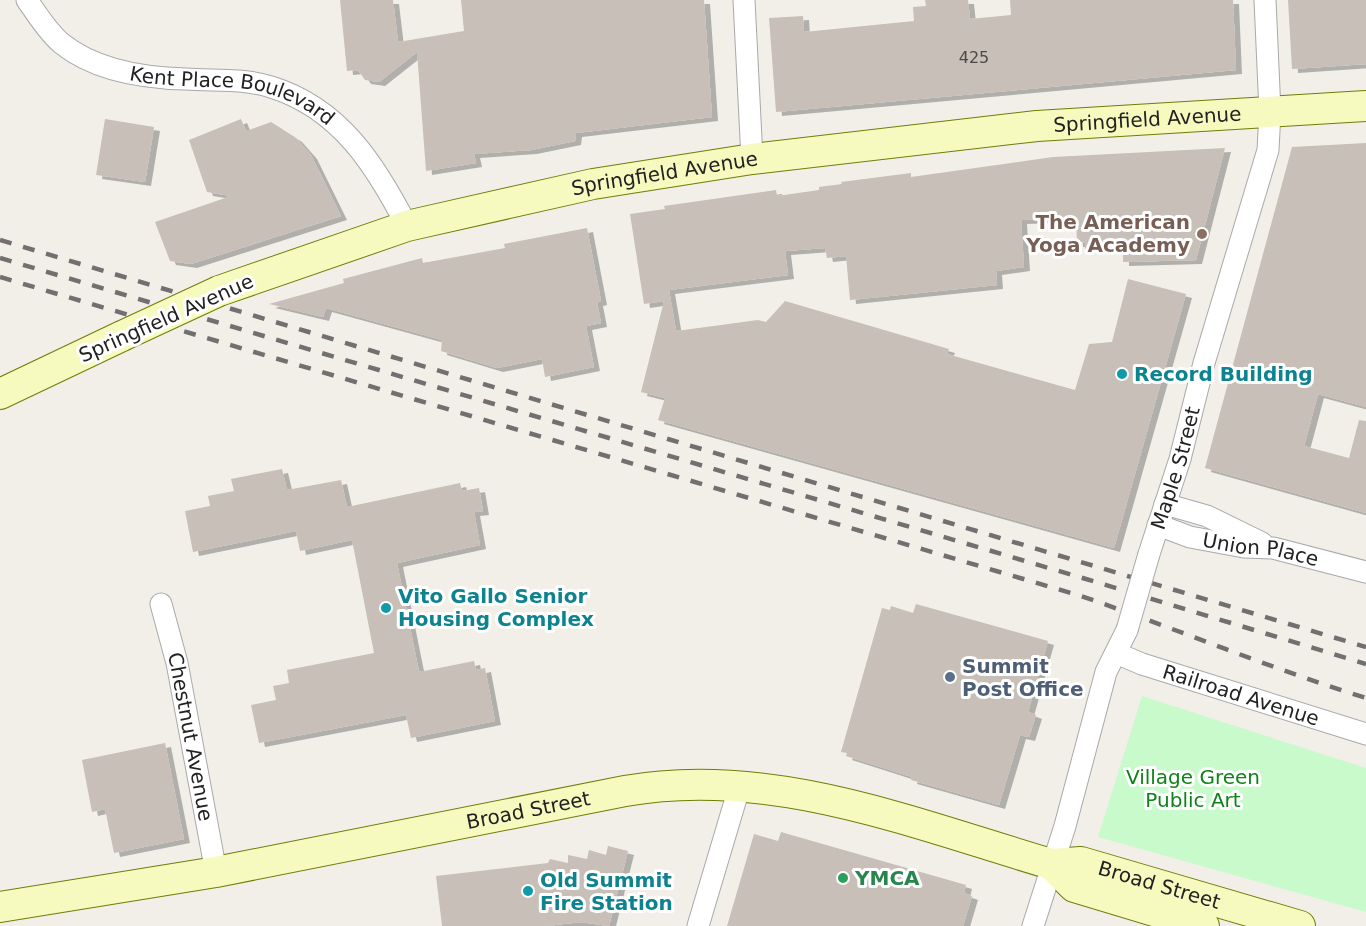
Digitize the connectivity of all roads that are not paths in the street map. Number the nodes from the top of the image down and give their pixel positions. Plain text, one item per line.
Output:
1 (27, 0) edge
2 (744, 0) edge
3 (1265, 0) edge
4 (1366, 106) edge
5 (1270, 112) junction
6 (752, 159) junction
7 (407, 226) junction
8 (0, 394) edge
9 (1165, 504) junction
10 (1158, 525) junction
11 (1274, 548) junction
12 (1366, 572) edge
13 (161, 604) dead end
14 (1116, 653) junction
15 (1366, 734) edge
16 (741, 785) junction
17 (1052, 864) junction
18 (216, 872) junction
19 (0, 907) edge
20 (698, 926) edge
21 (1033, 926) edge
22 (1204, 926) edge
23 (1300, 926) edge

1 - 7 street, Kent Place Boulevard
2 - 6 street
3 - 5 street, Maple Street
4 - 5 main road, Springfield Avenue
5 - 6 main road, Springfield Avenue
5 - 9 street, Maple Street
6 - 7 main road, Springfield Avenue
7 - 8 main road, Springfield Avenue, bridge
9 - 10 street, Maple Street
9 - 11 street
10 - 11 street, Union Place
10 - 14 street, Maple Street, bridge
11 - 12 street, Union Place
13 - 18 street, Chestnut Avenue
14 - 15 street, Railroad Avenue
14 - 17 street, Maple Street
16 - 17 main road, Broad Street
16 - 18 main road, Broad Street
16 - 20 street
17 - 21 street, Maple Street
17 - 22 main road, Broad Street
17 - 23 main road, Broad Street
18 - 19 main road, Broad Street

